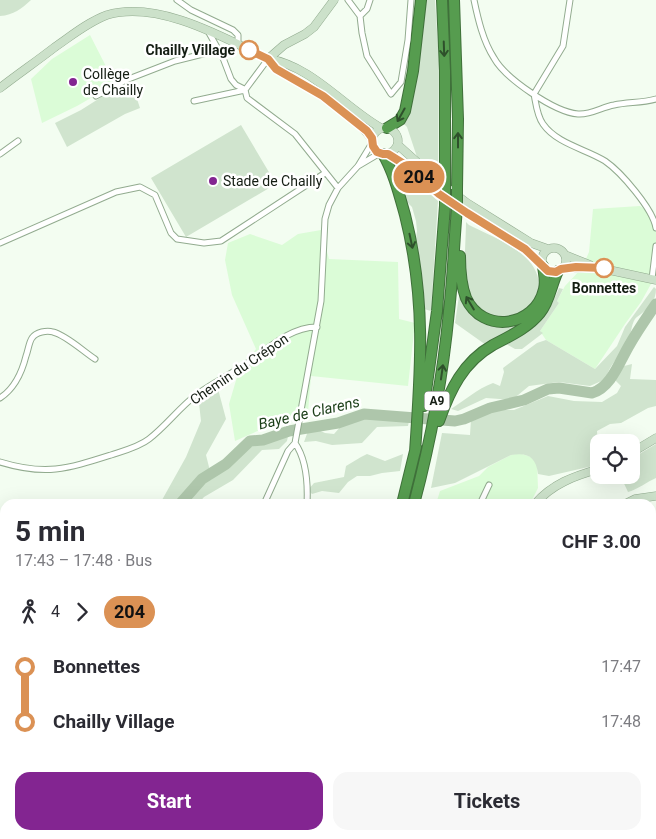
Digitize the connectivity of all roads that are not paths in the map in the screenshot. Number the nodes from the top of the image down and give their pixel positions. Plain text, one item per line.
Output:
1 (177, 0) edge
2 (334, 0) edge
3 (348, 0) edge
4 (370, 0) edge
5 (411, 0) edge
6 (421, 0) edge
7 (442, 0) edge
8 (454, 0) edge
9 (474, 0) edge
10 (570, 0) edge
11 (360, 16) junction
12 (208, 31) junction
13 (238, 44) junction
14 (219, 50) junction
15 (268, 59) junction
16 (0, 88) edge
17 (245, 90) junction
18 (534, 94) junction
19 (96, 96) dead end
20 (656, 100) edge
21 (194, 101) dead end
22 (384, 128) junction
23 (18, 141) dead end
24 (372, 141) junction
25 (398, 145) junction
26 (0, 154) edge
27 (384, 154) junction
28 (358, 166) junction
29 (325, 173) junction
30 (338, 188) junction
31 (457, 212) junction
32 (656, 228) edge
33 (0, 243) edge
34 (656, 246) edge
35 (548, 249) junction
36 (565, 254) junction
37 (543, 265) junction
38 (595, 267) junction
39 (560, 270) junction
40 (654, 279) edge
41 (317, 326) junction
42 (95, 359) dead end
43 (0, 398) edge
44 (656, 438) edge
45 (295, 440) junction
46 (640, 448) edge
47 (415, 452) junction
48 (426, 457) junction
49 (0, 462) edge
50 (590, 472) edge
51 (489, 485) dead end
52 (656, 496) edge
53 (266, 499) edge
54 (307, 499) edge
55 (403, 499) edge
56 (415, 499) edge
57 (482, 499) edge
58 (540, 499) edge
59 (635, 499) edge

1 - 13 street
2 - 15 main road
3 - 11 street
4 - 11 street
5 - 11 street
6 -> 22 highway
7 -> 47 highway, A9, bridge
31 -> 8 highway, A9, bridge
9 - 18 street
10 - 18 street
12 - 13 main road
12 - 14 street
12 - 16 main road
13 - 15 main road
14 - 17 street
14 - 19 street
15 - 17 street
15 - 22 main road
15 - 24 main road
17 - 21 street
17 - 29 street
18 - 20 street
18 - 32 street
22 - 24 main road
22 - 25 main road
23 - 26 street
24 - 27 main road
24 - 28 street
25 - 27 main road
25 - 35 main road
27 - 28 street
27 - 37 main road
27 -> 47 highway
28 - 30 street
29 - 30 street
29 - 33 street
30 - 41 street
37 -> 31 highway
48 -> 31 highway, A9
34 - 40 street
35 - 36 main road
35 - 37 main road
36 - 38 main road
36 - 39 main road
37 - 39 main road
38 - 39 main road
38 - 40 main road
39 - 48 highway
41 - 45 street
41 - 49 street, Chemin du Crépon
42 - 43 street
44 - 46 main road
45 - 53 street
45 - 54 street
47 - 55 highway, A9
48 - 56 highway, A9
50 - 58 main road
51 - 57 street
52 - 59 main road

